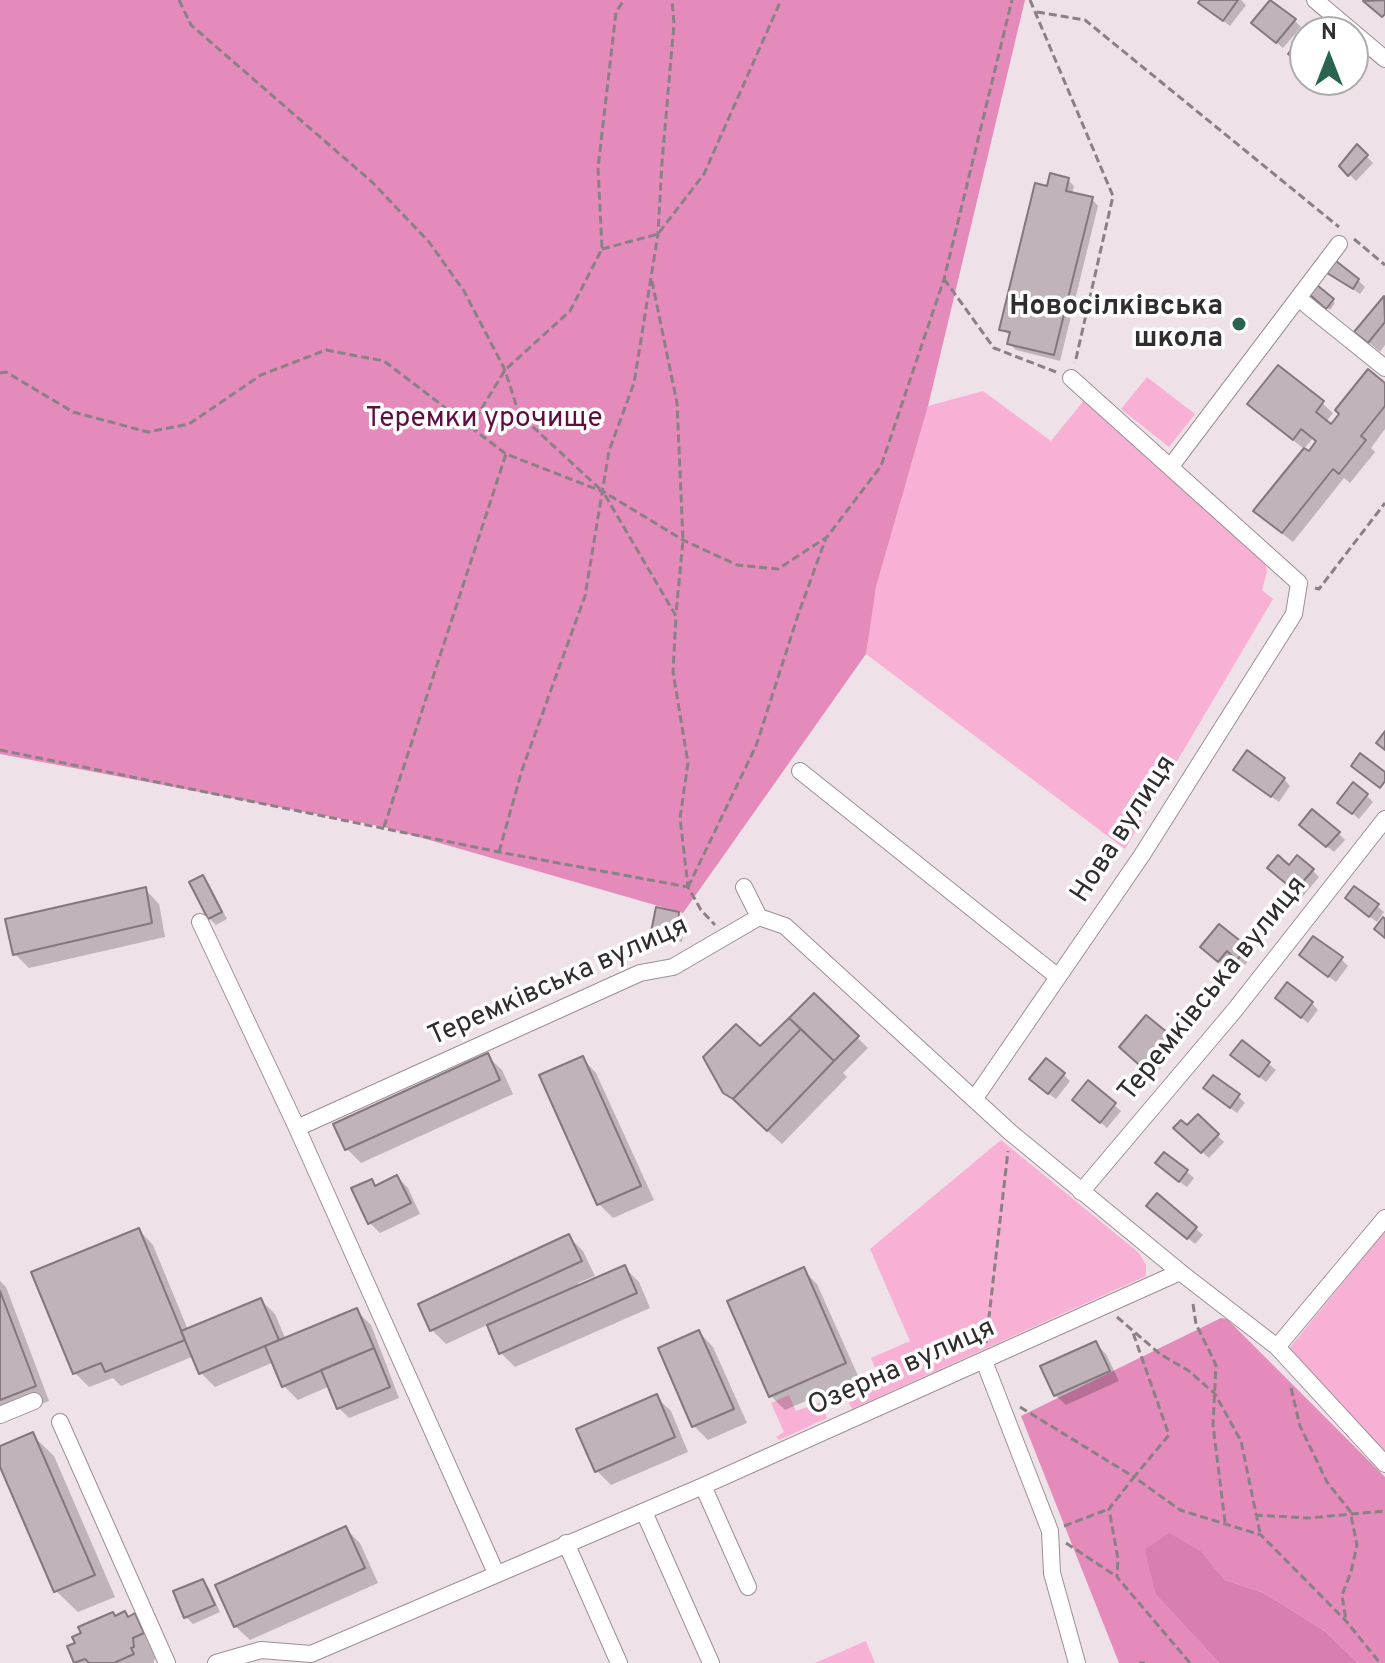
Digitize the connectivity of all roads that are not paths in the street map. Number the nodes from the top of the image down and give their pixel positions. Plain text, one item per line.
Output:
1 (1315, 0) edge
2 (1385, 59) edge
3 (1339, 244) dead end
4 (1298, 298) junction
5 (1385, 368) edge
6 (1071, 378) road end
7 (1171, 466) junction
8 (800, 771) dead end
9 (1385, 819) edge
10 (744, 887) dead end
11 (759, 917) junction
12 (200, 922) dead end
13 (1058, 977) junction
14 (975, 1098) junction
15 (297, 1128) junction
16 (1081, 1192) junction
17 (1385, 1218) edge
18 (1185, 1276) junction
19 (1277, 1347) junction
20 (984, 1361) junction
21 (34, 1401) dead end
22 (0, 1415) edge
23 (60, 1422) dead end
24 (1385, 1464) edge
25 (703, 1486) junction
26 (644, 1512) junction
27 (566, 1543) junction
28 (496, 1573) junction
29 (748, 1587) dead end
30 (313, 1659) edge
31 (167, 1663) edge
32 (216, 1663) edge
33 (619, 1663) edge
34 (711, 1663) edge
35 (1077, 1663) edge

1 - 2 street
3 - 4 street
4 - 5 street
4 - 7 street
6 - 7 street
7 - 13 street, Нова вулиця
8 - 13 street
9 - 16 street, Теремківська вулиця
10 - 11 street
11 - 14 street
11 - 15 street, Теремківська вулиця
12 - 15 street
13 - 14 street, Нова вулиця
14 - 16 street
15 - 28 street
16 - 18 street
17 - 19 street
18 - 19 street
18 - 20 street, Озерна вулиця
19 - 24 street
20 - 25 street, Озерна вулиця
20 - 35 street
21 - 22 street
23 - 31 street
25 - 26 street, Озерна вулиця
25 - 29 street
26 - 27 street, Озерна вулиця
26 - 34 street
27 - 28 street, Озерна вулиця
27 - 33 street
28 - 30 street, Озерна вулиця
30 - 32 street

